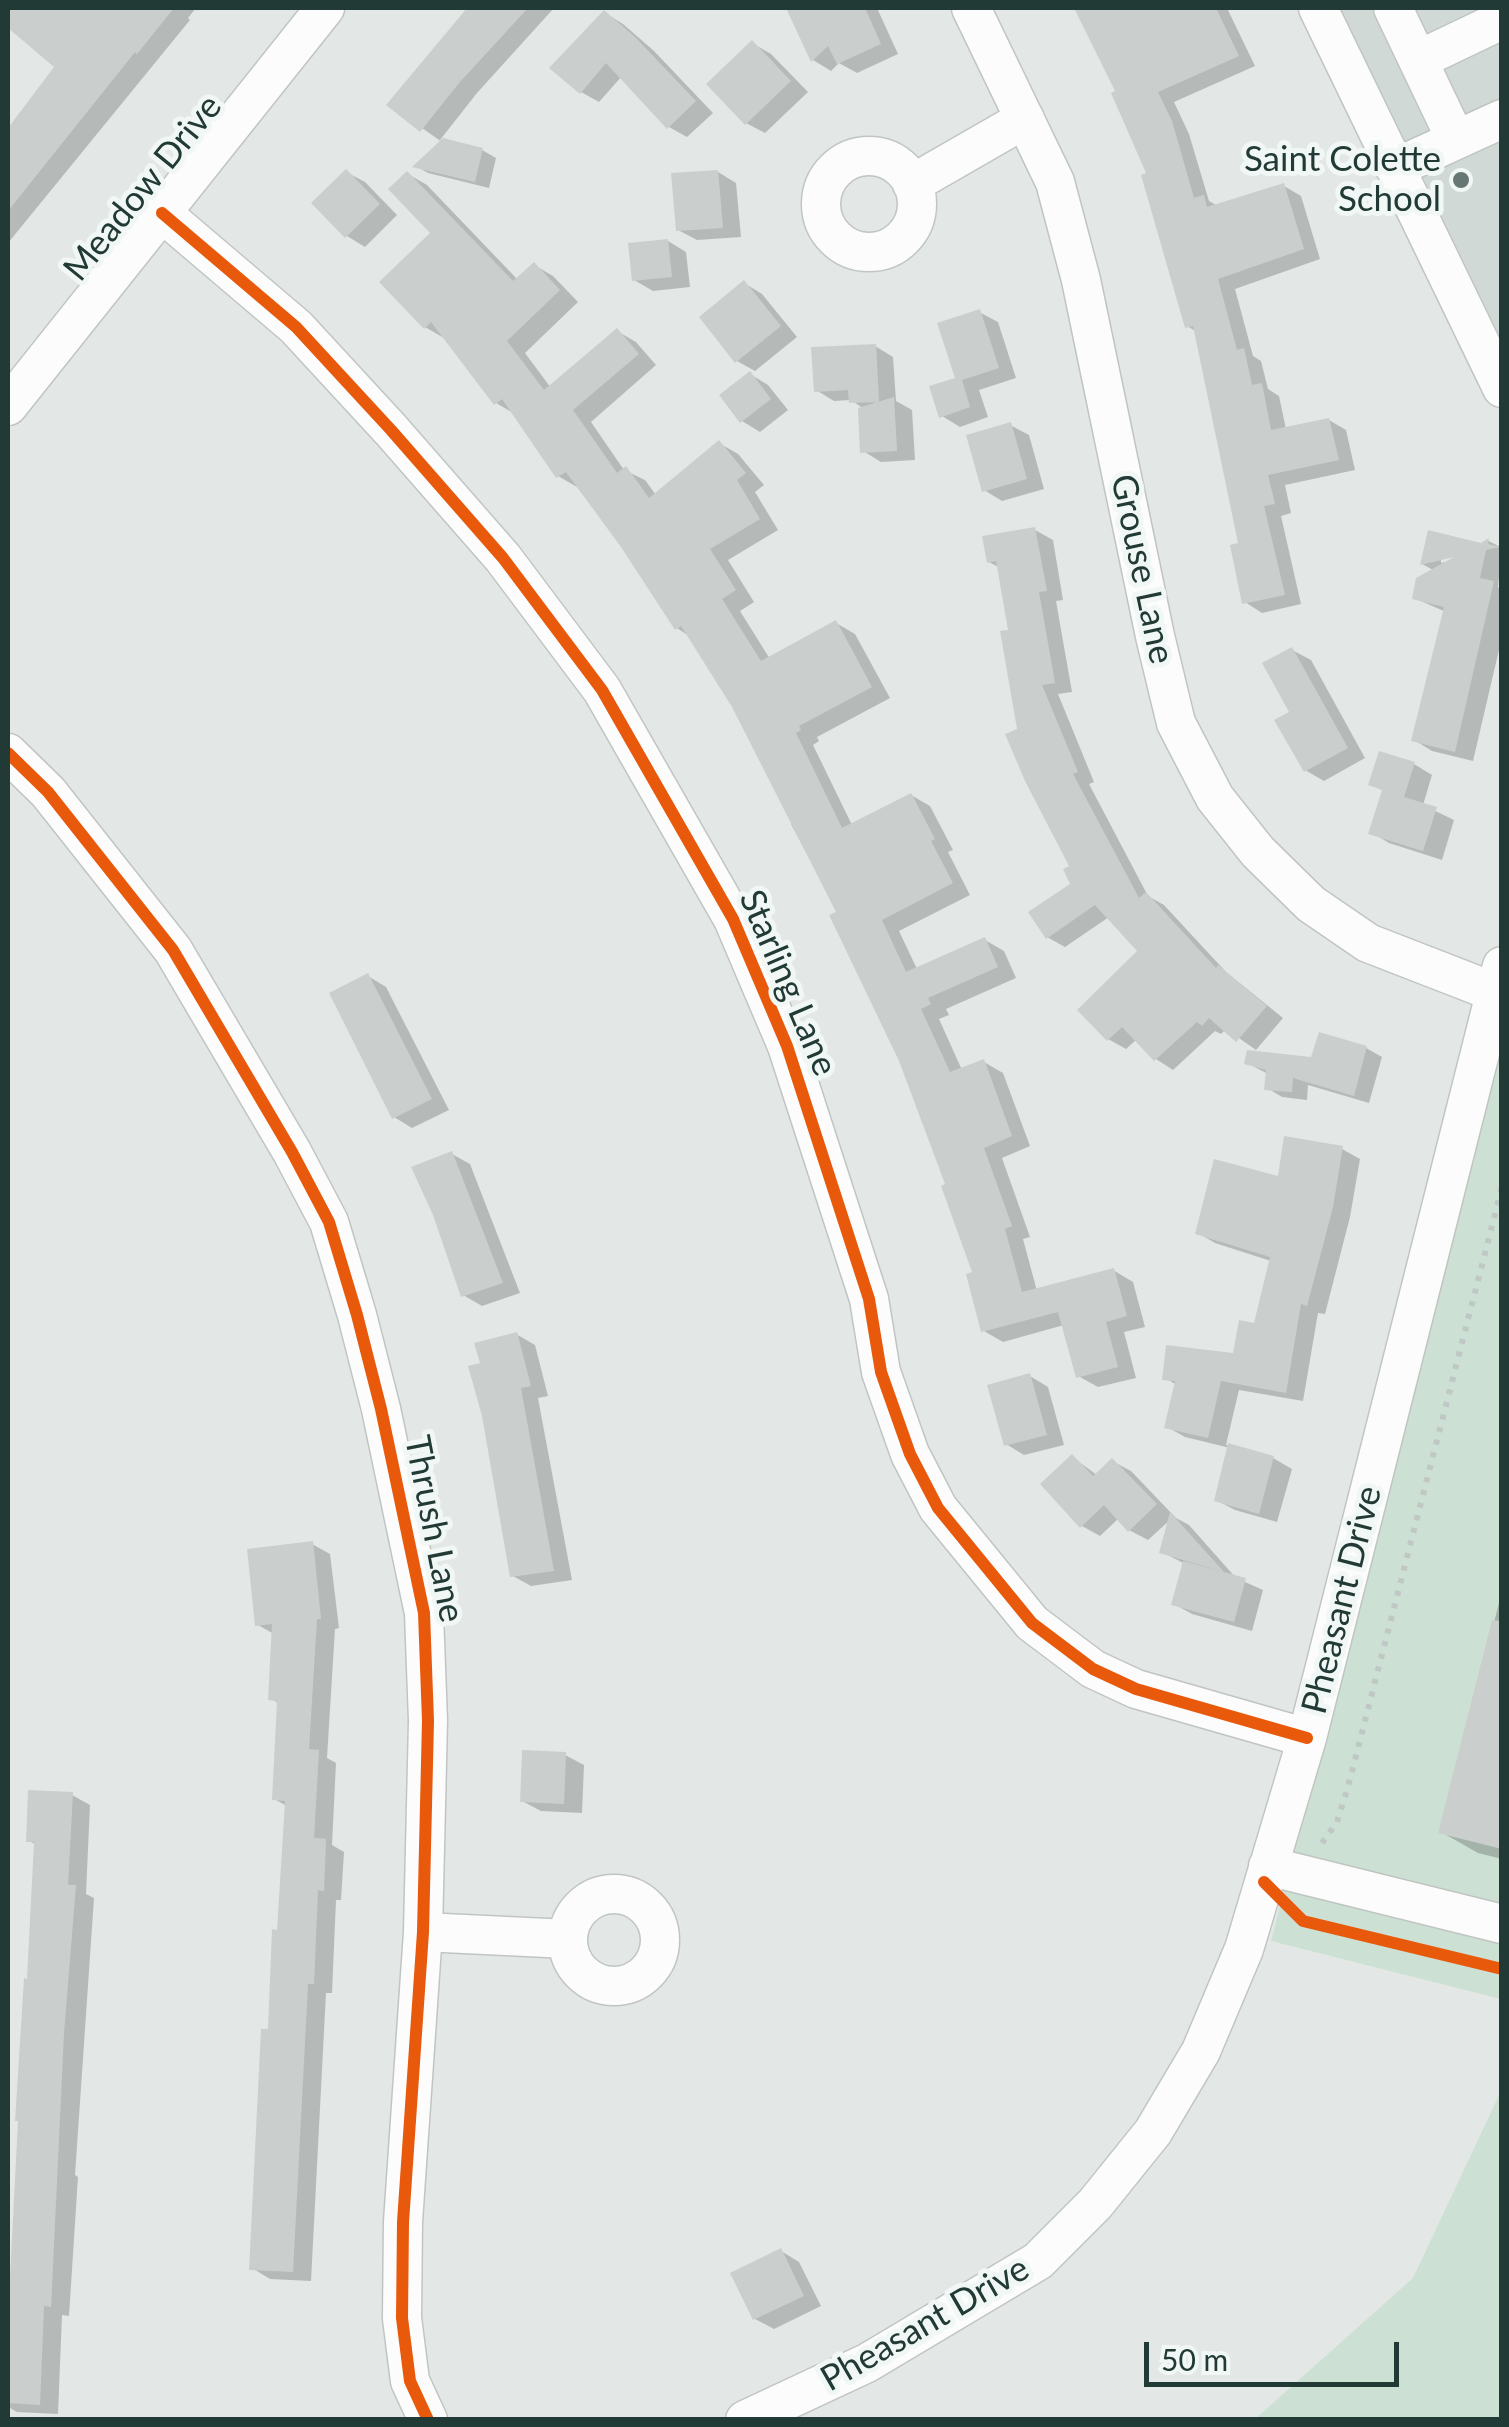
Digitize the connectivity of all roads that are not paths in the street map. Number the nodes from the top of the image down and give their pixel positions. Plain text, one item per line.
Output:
1 (325, 8) edge
2 (971, 8) edge
3 (1318, 8) edge
4 (1394, 8) edge
5 (1502, 20) edge
6 (1418, 60) junction
7 (1502, 118) edge
8 (1025, 119) junction
9 (1456, 140) junction
10 (1395, 168) junction
11 (912, 184) dead end
12 (162, 214) junction
13 (1502, 388) edge
14 (8, 406) edge
15 (8, 754) edge
16 (1499, 985) edge
17 (1306, 1738) junction
18 (1268, 1866) junction
19 (1502, 1924) edge
20 (423, 1932) junction
21 (568, 1938) dead end
22 (428, 2420) edge
23 (745, 2420) edge

1 - 12 street, Meadow Drive
2 - 8 street, Grouse Lane
3 - 10 street
4 - 6 street
5 - 6 street
6 - 9 street
7 - 9 street
8 - 11 street
8 - 16 street, Grouse Lane
9 - 10 street
10 - 13 street
12 - 14 street, Meadow Drive
12 - 17 street, Starling Lane
15 - 20 street, Thrush Lane
16 - 17 street, Pheasant Drive
17 - 18 street, Pheasant Drive
18 - 19 street
18 - 23 street, Pheasant Drive
20 - 21 street
20 - 22 street, Thrush Lane

